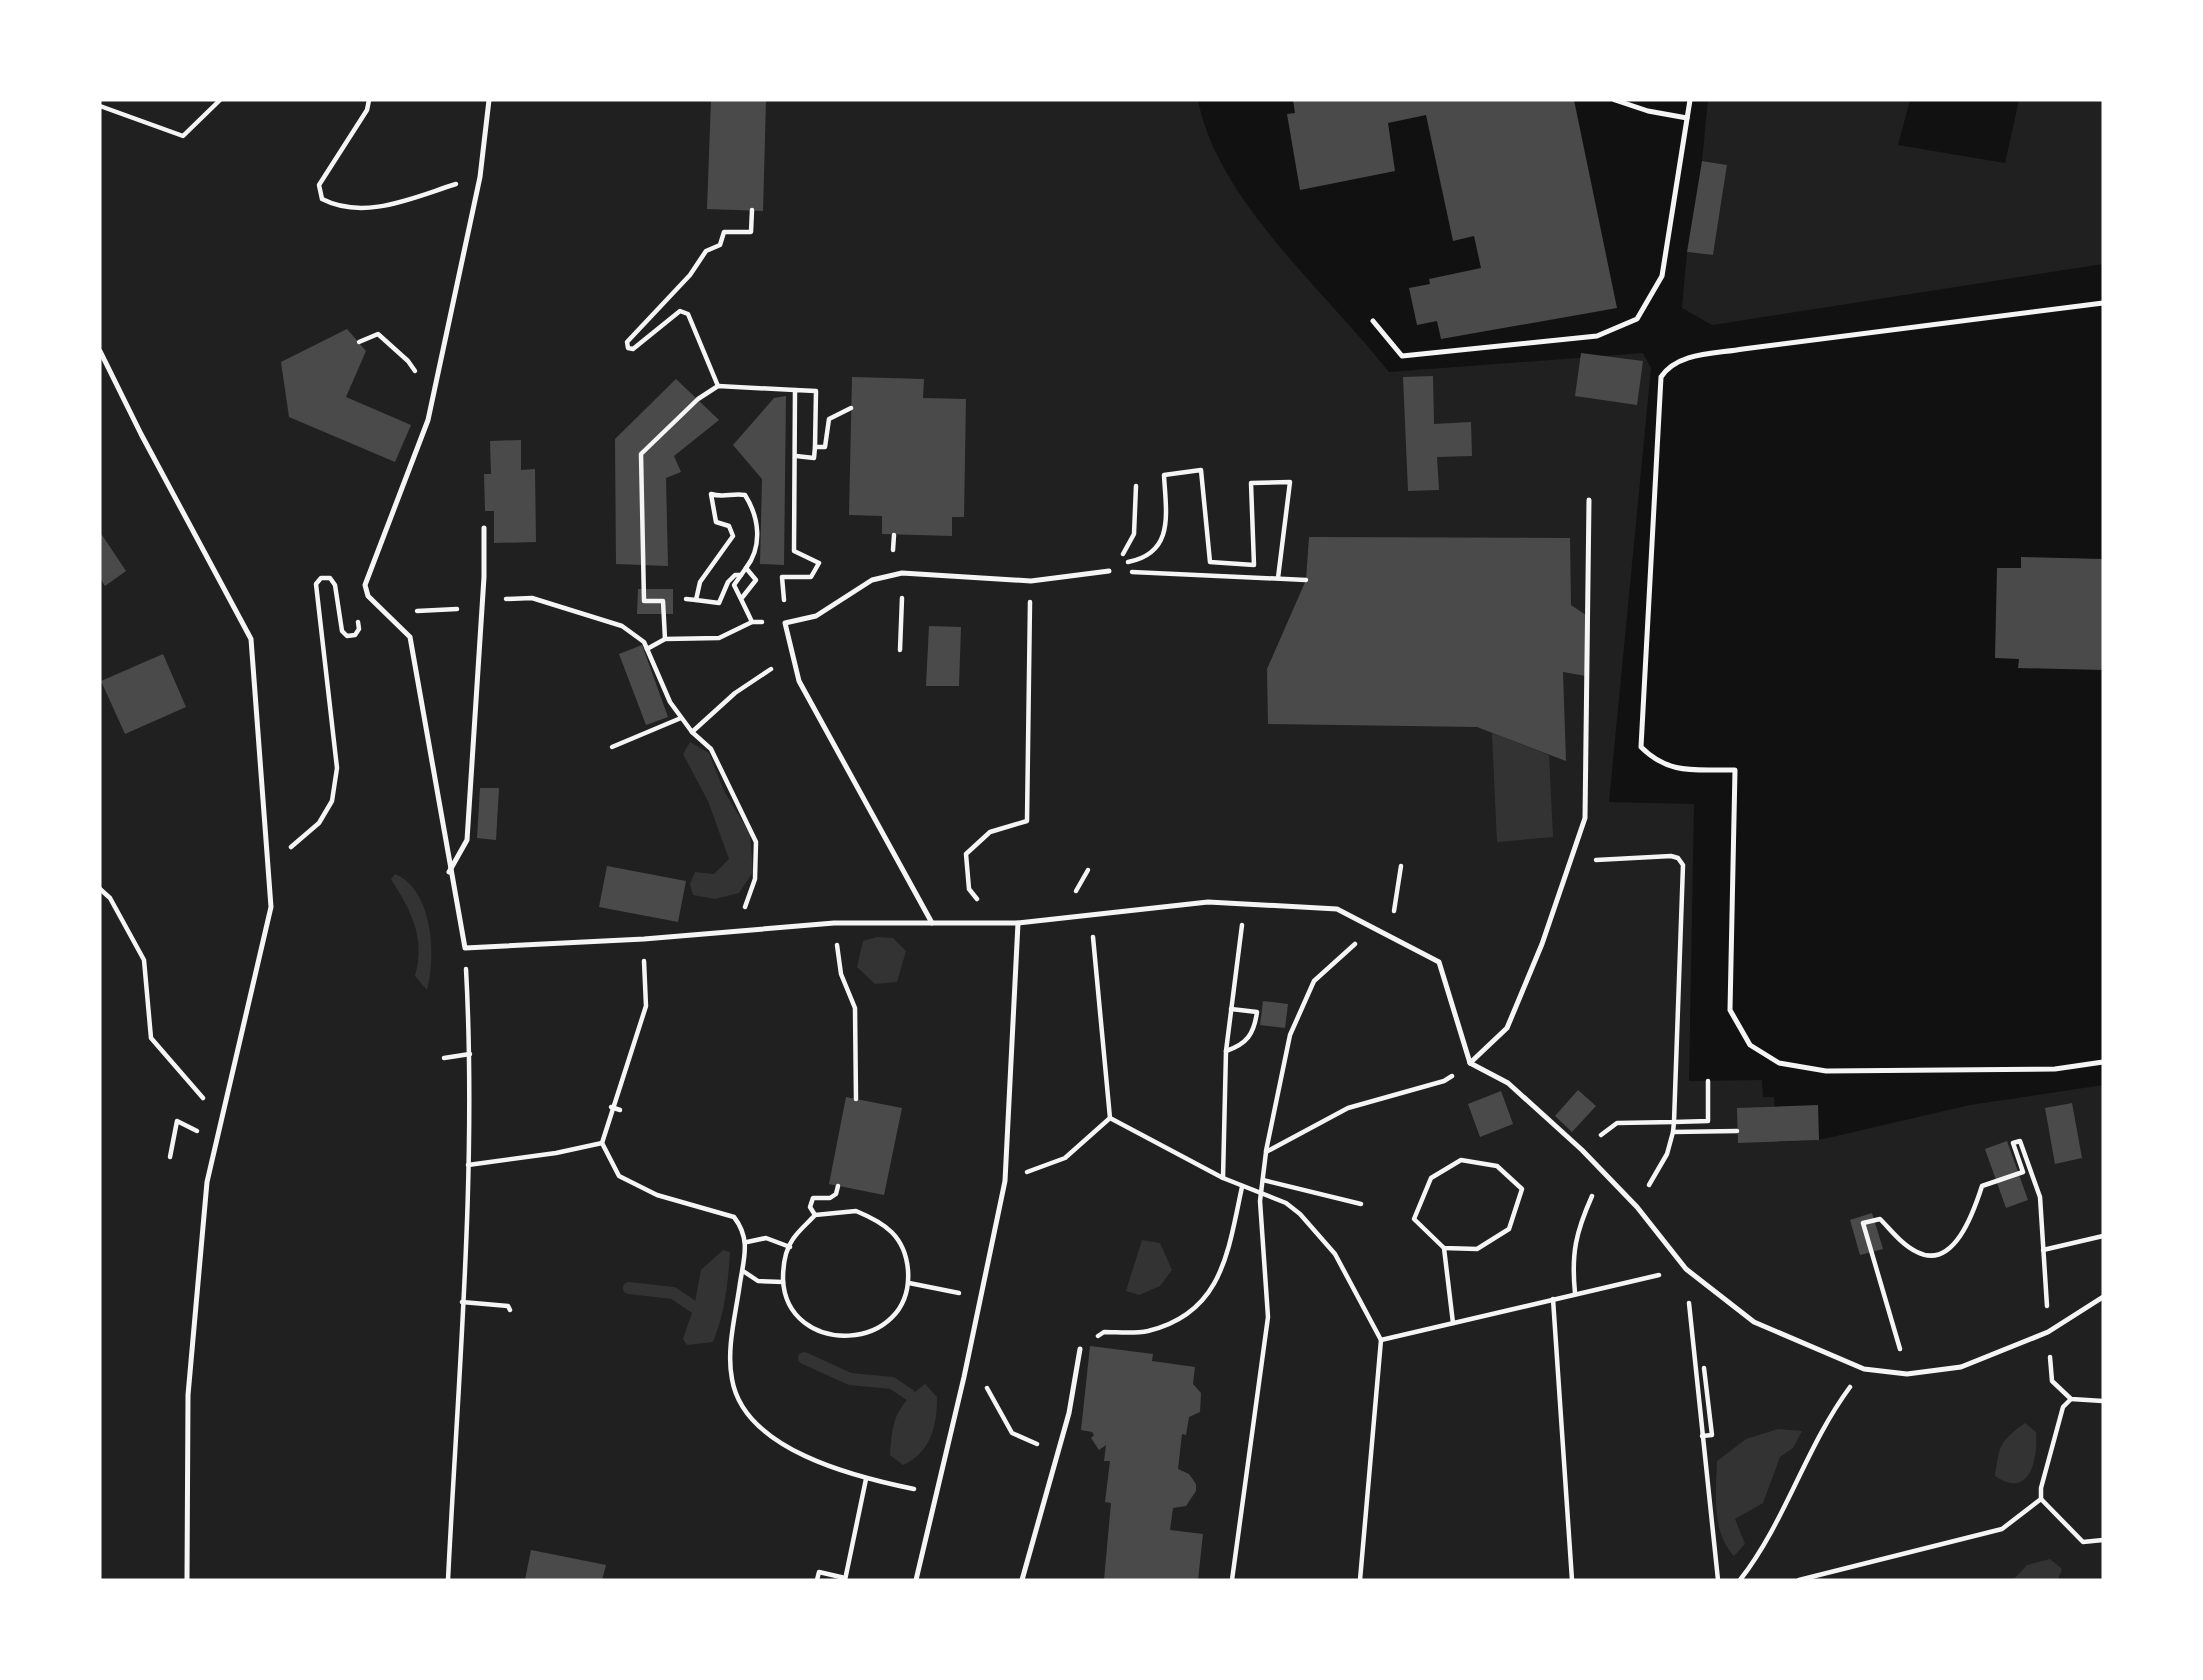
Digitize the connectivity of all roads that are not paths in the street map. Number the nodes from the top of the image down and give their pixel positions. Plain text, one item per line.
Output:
1 (489, 100) edge
2 (1615, 100) edge
3 (1690, 100) edge
4 (1687, 118) junction
5 (2103, 303) edge
6 (1373, 321) dead end
7 (100, 351) edge
8 (1589, 500) dead end
9 (484, 527) dead end
10 (1109, 571) road end
11 (449, 872) junction
12 (932, 923) junction
13 (1018, 923) junction
14 (2103, 1062) edge
15 (1470, 1063) junction
16 (2103, 1297) edge
17 (1080, 1349) road end
18 (187, 1580) edge
19 (916, 1580) edge
20 (1022, 1580) edge

1 - 11 lane
2 - 4 lane
3 - 4 lane
4 - 6 lane
5 - 14 lane
7 - 18 lane
8 - 15 lane
9 - 11 lane
10 - 12 lane
11 - 12 lane
12 - 13 lane
13 - 15 lane
13 - 19 lane
15 - 16 lane
17 - 20 lane

